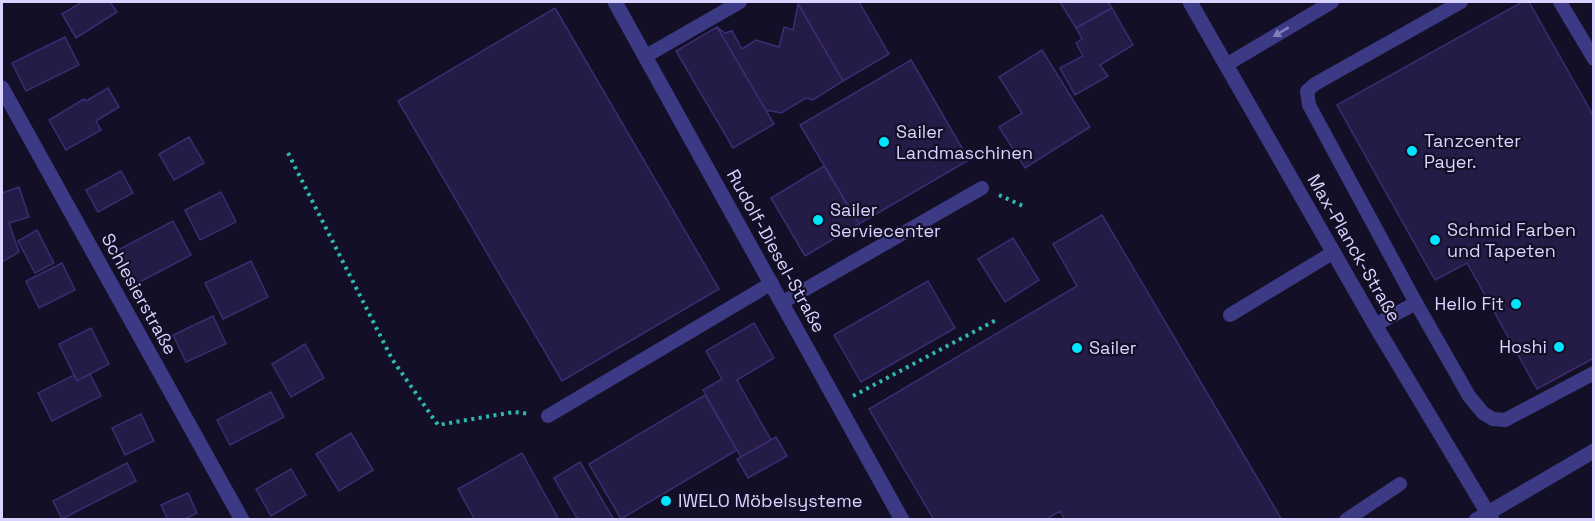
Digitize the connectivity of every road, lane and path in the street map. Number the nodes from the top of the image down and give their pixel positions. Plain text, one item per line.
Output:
1 (615, 2) edge
2 (740, 2) edge
3 (1190, 2) edge
4 (1332, 2) edge
5 (1461, 2) edge
6 (1560, 2) edge
7 (646, 56) junction
8 (1593, 59) edge
9 (1226, 65) junction
10 (2, 88) edge
11 (288, 153) dead end
12 (982, 188) joint
13 (1023, 206) dead end
14 (1334, 252) junction
15 (772, 283) junction
16 (783, 302) junction
17 (1416, 303) junction
18 (1230, 315) dead end
19 (998, 319) dead end
20 (1375, 325) junction
21 (1593, 373) edge
22 (839, 404) junction
23 (549, 416) joint
24 (1593, 451) edge
25 (1400, 484) dead end
26 (1486, 517) edge
27 (242, 519) edge
28 (902, 519) edge
29 (1346, 519) edge

1 - 7 street, Rudolf-Diesel-Straße
2 - 7 lane
3 - 9 street, Max-Planck-Straße
4 -> 9 lane
5 - 17 lane
6 - 8 lane
7 - 15 street, Rudolf-Diesel-Straße
9 - 14 street, Max-Planck-Straße
10 - 27 street, Schlesierstraße
11 - 23 path
12 - 13 path
12 - 16 lane
14 - 18 lane
14 - 20 street, Max-Planck-Straße
15 - 16 street, Rudolf-Diesel-Straße
15 - 23 lane
16 - 22 street, Rudolf-Diesel-Straße
17 - 20 lane
17 - 21 lane
19 - 22 path
20 - 26 street, Max-Planck-Straße
22 - 28 street, Rudolf-Diesel-Straße
24 - 26 street
25 - 29 lane

